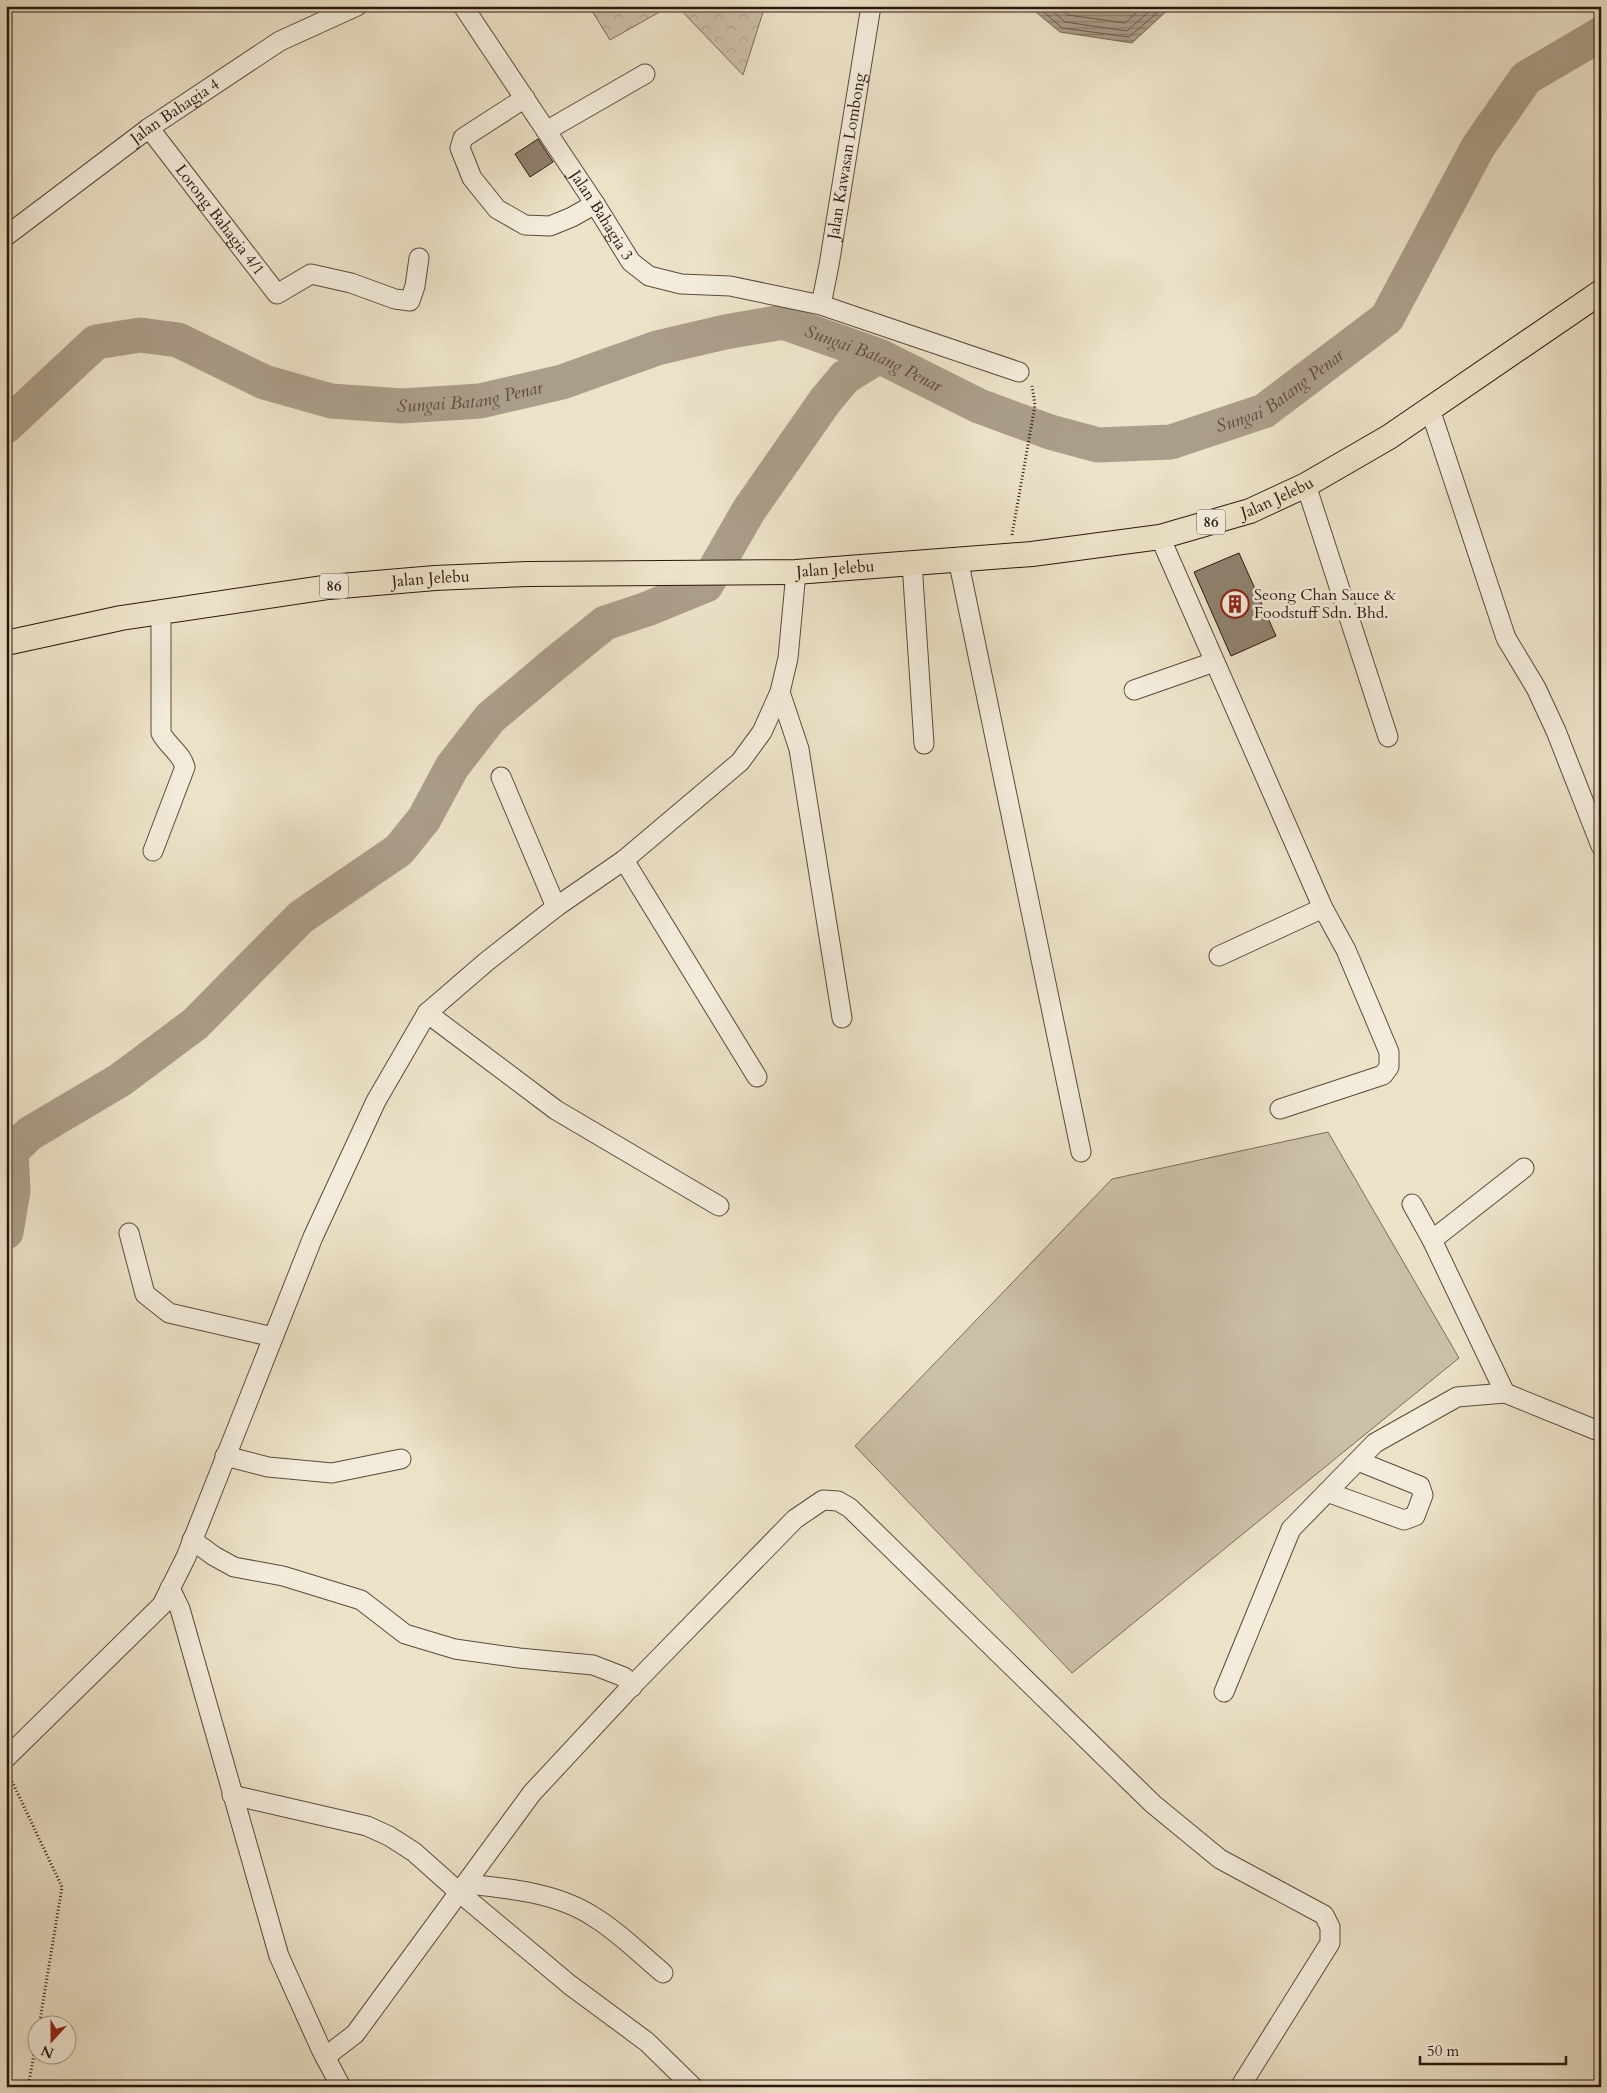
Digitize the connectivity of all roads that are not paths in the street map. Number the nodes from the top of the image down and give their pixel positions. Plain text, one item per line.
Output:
1 (356, 6) edge
2 (463, 6) edge
3 (872, 6) edge
4 (645, 74) dead end
5 (525, 98) junction
6 (149, 128) junction
7 (546, 131) junction
8 (595, 204) junction
9 (6, 236) edge
10 (419, 258) dead end
11 (1601, 292) edge
12 (821, 305) junction
13 (1019, 372) dead end
14 (1430, 409) junction
15 (1306, 486) junction
16 (1160, 537) junction
17 (958, 559) junction
18 (912, 563) junction
19 (796, 572) junction
20 (161, 612) junction
21 (6, 643) edge
22 (1214, 662) junction
23 (1134, 690) dead end
24 (780, 692) junction
25 (1388, 737) dead end
26 (924, 744) dead end
27 (501, 777) dead end
28 (1601, 846) edge
29 (153, 851) dead end
30 (624, 860) junction
31 (556, 907) junction
32 (1322, 908) junction
33 (1219, 956) dead end
34 (427, 1014) junction
35 (842, 1018) dead end
36 (757, 1078) dead end
37 (1280, 1108) dead end
38 (1081, 1152) dead end
39 (1524, 1168) dead end
40 (1412, 1204) dead end
41 (719, 1206) dead end
42 (129, 1233) dead end
43 (1432, 1240) junction
44 (273, 1337) junction
45 (1505, 1393) junction
46 (1601, 1432) edge
47 (225, 1456) junction
48 (401, 1459) dead end
49 (1358, 1461) junction
50 (1328, 1492) junction
51 (192, 1540) junction
52 (170, 1588) junction
53 (632, 1687) junction
54 (1224, 1692) dead end
55 (6, 1758) edge
56 (232, 1795) junction
57 (463, 1889) junction
58 (662, 1972) dead end
59 (325, 2057) junction
60 (341, 2087) edge
61 (693, 2087) edge
62 (1240, 2087) edge

1 - 6 street, Jalan Bahagia 4
2 - 5 street, Jalan Bahagia 3
3 - 12 street, Jalan Kawasan Lombong
4 - 7 street
5 - 7 street, Jalan Bahagia 3
5 - 8 street
6 - 9 street, Jalan Bahagia 4
6 - 10 street, Lorong Bahagia 4/1
7 - 8 street, Jalan Bahagia 3
8 - 12 street, Jalan Bahagia 3
11 - 14 main road, Jalan Jelebu / 86
12 - 13 street, Jalan Bahagia 3
14 - 15 main road, Jalan Jelebu / 86
14 - 28 street
15 - 16 main road, Jalan Jelebu / 86
15 - 25 street
16 - 17 main road, Jalan Jelebu / 86
16 - 22 street
17 - 18 main road, Jalan Jelebu / 86
17 - 38 street
18 - 19 main road, Jalan Jelebu / 86
18 - 26 street
19 - 20 main road, Jalan Jelebu / 86
19 - 24 street
20 - 21 main road, Jalan Jelebu / 86
20 - 29 street
22 - 23 street
22 - 32 street
24 - 30 street
24 - 35 street
27 - 31 street
30 - 31 street
30 - 36 street
31 - 34 street
32 - 33 street
32 - 37 street
34 - 41 street
34 - 44 street
39 - 43 street
40 - 43 street
42 - 44 street
43 - 45 street
44 - 47 street
45 - 46 street
45 - 49 street
47 - 48 street
47 - 51 street
49 - 50 street
49 - 50 street
50 - 54 street
51 - 52 street
51 - 53 street
52 - 55 street
52 - 56 street
53 - 57 street
53 - 62 street
56 - 57 street
56 - 59 street
57 - 58 street
57 - 59 street
57 - 61 street
59 - 60 street

